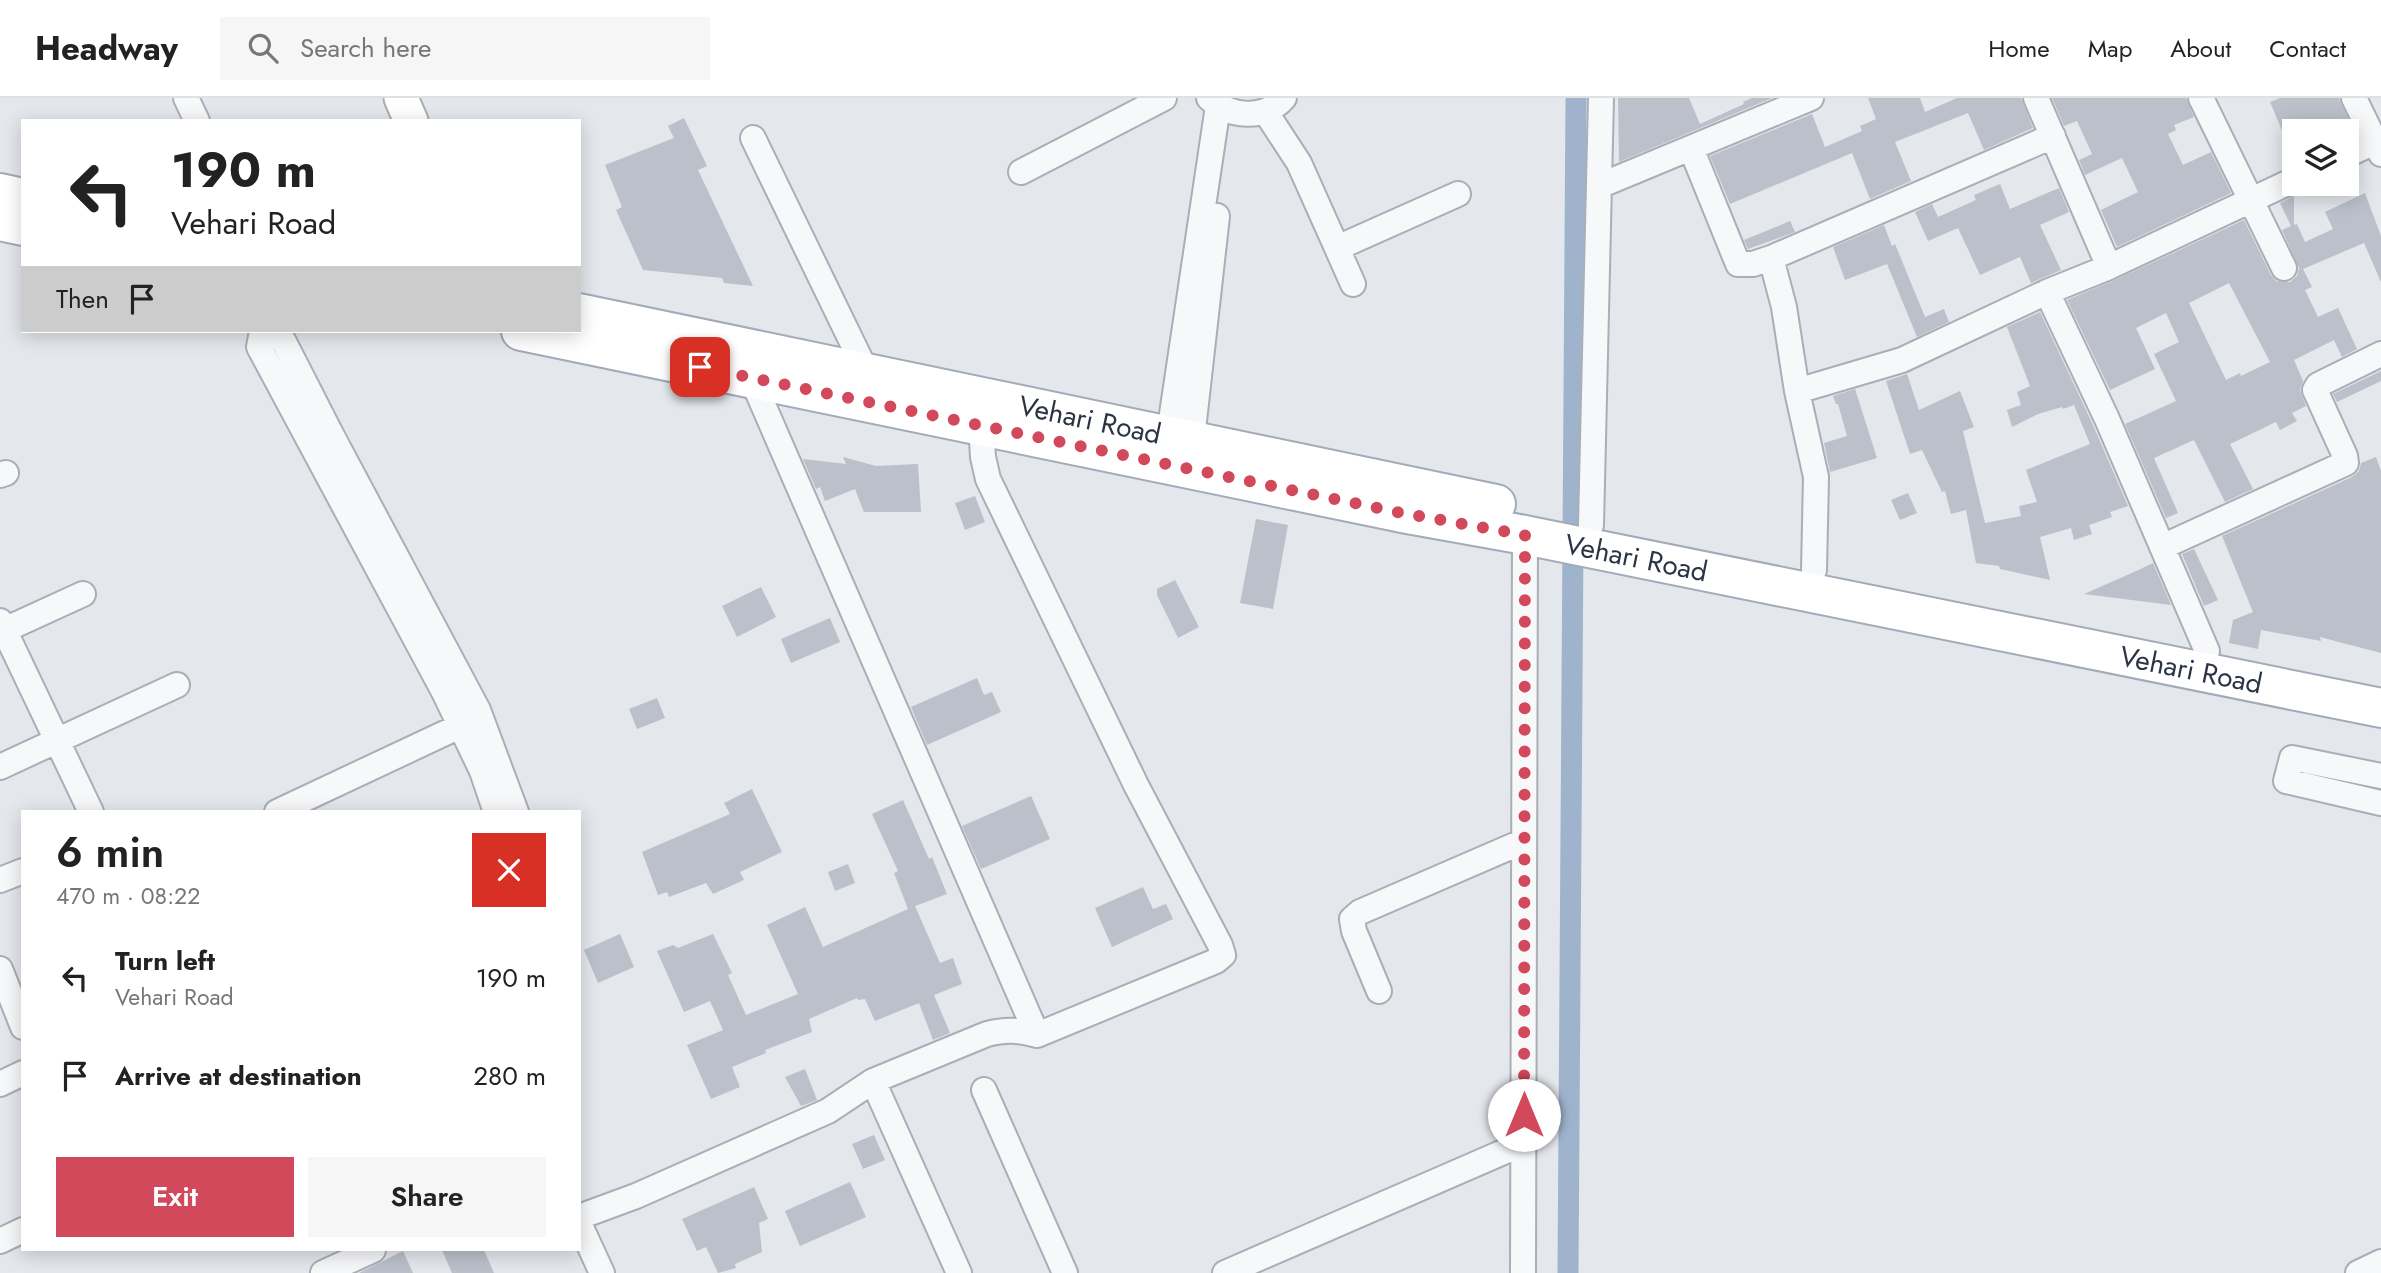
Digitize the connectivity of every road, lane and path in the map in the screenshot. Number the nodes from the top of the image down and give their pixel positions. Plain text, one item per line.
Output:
1 (186, 98) edge
2 (401, 98) edge
3 (1164, 98) edge
4 (1601, 98) edge
5 (1811, 98) edge
6 (2036, 98) edge
7 (2201, 98) edge
8 (2354, 98) edge
9 (1275, 104) edge
10 (1218, 105) edge
11 (196, 119) edge
12 (410, 119) edge
13 (2053, 136) junction
14 (752, 138) dead end
15 (2379, 145) edge
16 (1691, 148) junction
17 (2359, 151) edge
18 (1021, 173) dead end
19 (1599, 186) junction
20 (2282, 186) edge
21 (0, 193) edge
22 (1458, 194) dead end
23 (21, 198) edge
24 (2250, 201) junction
25 (0, 221) edge
26 (21, 226) edge
27 (1337, 248) junction
28 (1771, 258) junction
29 (2109, 267) junction
30 (2284, 268) dead end
31 (1353, 284) dead end
32 (2047, 292) junction
33 (581, 313) edge
34 (262, 333) edge
35 (273, 333) edge
36 (531, 333) edge
37 (2381, 354) edge
38 (867, 373) junction
39 (751, 377) junction
40 (1797, 391) junction
41 (981, 424) junction
42 (1181, 437) junction
43 (1591, 524) junction
44 (1527, 536) junction
45 (2162, 547) junction
46 (1814, 569) junction
47 (83, 594) dead end
48 (1, 628) edge
49 (2207, 651) junction
50 (177, 685) dead end
51 (2381, 685) edge
52 (2381, 708) edge
53 (460, 726) junction
54 (57, 740) junction
55 (0, 766) edge
56 (2381, 776) edge
57 (2381, 803) edge
58 (90, 810) edge
59 (281, 810) edge
60 (495, 810) edge
61 (515, 810) edge
62 (1524, 841) junction
63 (21, 871) edge
64 (0, 880) edge
65 (0, 969) edge
66 (1378, 991) dead end
67 (21, 1022) edge
68 (1037, 1035) junction
69 (21, 1074) edge
70 (873, 1081) junction
71 (0, 1084) edge
72 (984, 1090) dead end
73 (1524, 1143) junction
74 (581, 1216) edge
75 (581, 1227) edge
76 (21, 1231) edge
77 (0, 1241) edge
78 (371, 1251) edge
79 (573, 1251) edge
80 (1061, 1272) edge
81 (323, 1273) edge
82 (584, 1273) edge
83 (602, 1273) edge
84 (959, 1273) edge
85 (1225, 1273) edge
86 (1523, 1273) edge

1 - 11 street
2 - 12 main road
3 - 18 street
4 - 19 street
5 - 16 street
6 - 13 street
7 - 24 street
8 - 15 street
9 - 10 street
9 - 27 street
10 - 42 street
13 - 28 street
13 - 29 street
14 - 38 street
15 - 17 street
16 - 19 street
16 - 28 street
19 - 43 street
20 - 24 street
21 - 23 main road
22 - 27 street
24 - 29 street
24 - 30 street
25 - 26 main road
27 - 31 street
28 - 40 street
29 - 32 street
32 - 40 street
32 - 45 street
33 - 38 main road, Vehari Road
34 - 53 street
35 - 61 street
36 - 39 main road, Vehari Road
37 - 45 street
38 - 42 main road, Vehari Road
39 - 41 main road, Vehari Road
39 - 68 street
40 - 46 street
41 - 44 main road, Vehari Road
41 - 68 street
42 - 43 main road, Vehari Road
43 - 46 main road, Vehari Road
44 - 52 main road, Vehari Road
44 - 62 street
45 - 49 street
46 - 49 main road, Vehari Road
47 - 48 street
48 - 54 street
49 - 51 main road, Vehari Road
50 - 54 street
53 - 59 street
53 - 60 street
54 - 55 street
54 - 58 street
56 - 57 street
62 - 66 street
62 - 73 street
63 - 64 street
65 - 67 street
68 - 70 street
69 - 71 street
70 - 74 street
70 - 84 street
72 - 80 street
73 - 85 street
73 - 86 street
75 - 83 street
76 - 77 street
78 - 81 street
79 - 82 street

